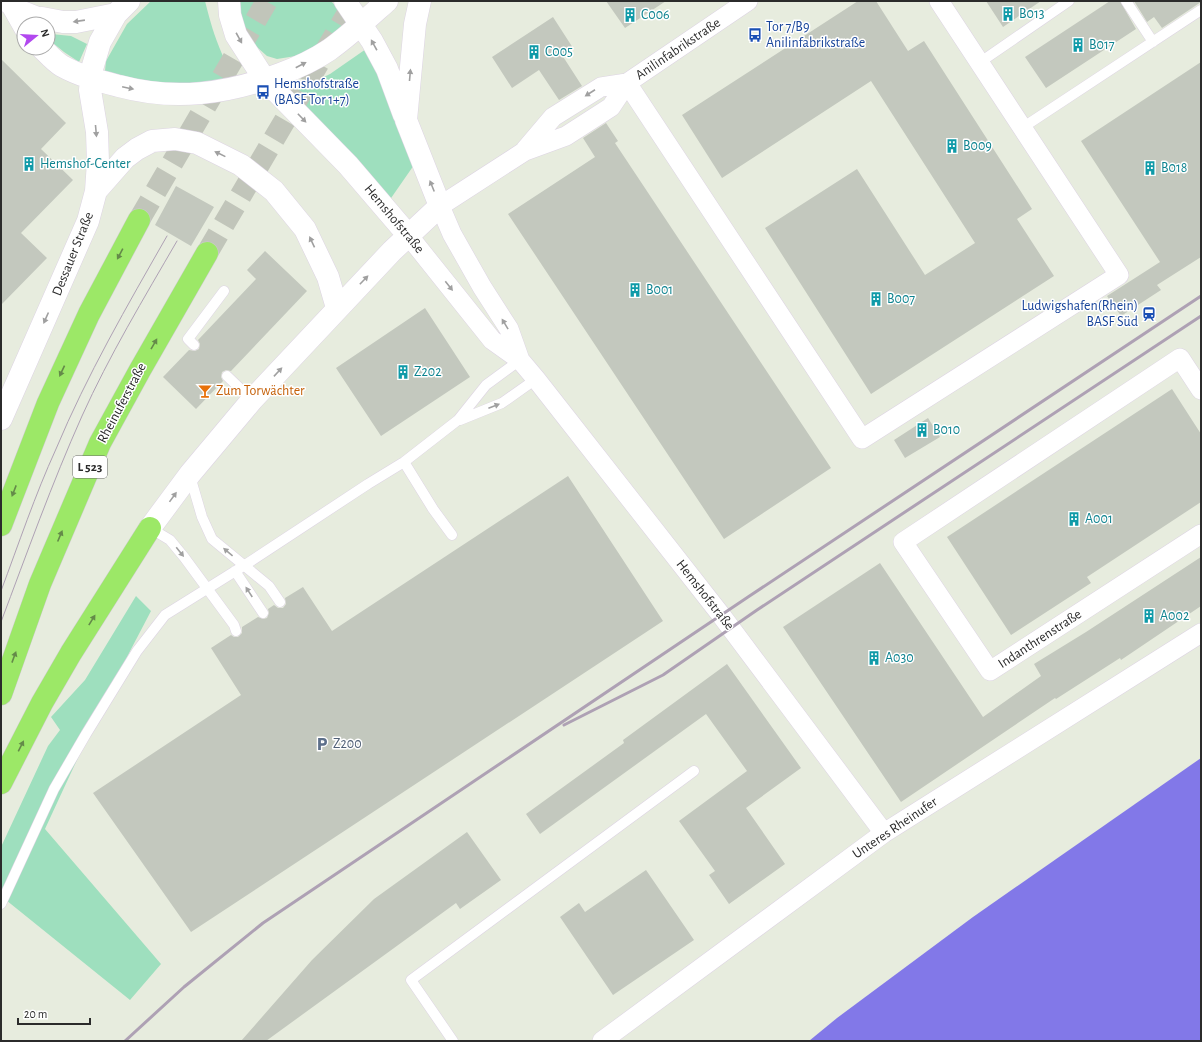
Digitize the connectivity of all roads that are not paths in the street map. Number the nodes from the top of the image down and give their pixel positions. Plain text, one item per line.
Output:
1 (229, 1) edge
2 (345, 1) edge
3 (387, 1) edge
4 (420, 1) edge
5 (748, 1) edge
6 (939, 1) edge
7 (1069, 1) edge
8 (1126, 1) edge
9 (5, 8) edge
10 (123, 8) edge
11 (1201, 10) edge
12 (20, 16) edge
13 (56, 22) edge
14 (362, 25) junction
15 (1153, 42) junction
16 (50, 56) edge
17 (979, 63) junction
18 (90, 79) junction
19 (265, 80) junction
20 (627, 83) junction
21 (406, 120) junction
22 (1022, 128) junction
23 (96, 191) junction
24 (440, 206) junction
25 (139, 220) tunnel mouth
26 (408, 235) junction
27 (207, 253) tunnel mouth
28 (224, 291) dead end
29 (337, 308) junction
30 (194, 345) dead end
31 (520, 360) junction
32 (227, 376) dead end
33 (536, 379) junction
34 (1201, 390) edge
35 (252, 400) junction
36 (1, 419) edge
37 (458, 420) junction
38 (404, 462) junction
39 (190, 474) junction
40 (1, 525) edge
41 (150, 528) junction
42 (1201, 534) edge
43 (452, 535) dead end
44 (245, 565) junction
45 (235, 571) junction
46 (207, 588) junction
47 (280, 602) dead end
48 (263, 613) dead end
49 (236, 631) dead end
50 (1201, 633) edge
51 (1, 694) edge
52 (694, 771) dead end
53 (1, 783) edge
54 (884, 833) junction
55 (1, 904) edge
56 (453, 1041) edge
57 (602, 1041) edge

1 -> 19 main road, Hemshofstraße
2 - 14 main road
3 - 14 main road
21 -> 4 main road
5 - 20 street, Anilinfabrikstraße
6 - 17 street
7 - 17 lane
8 - 15 lane
9 - 12 street
10 -> 13 main road
10 - 18 main road, Dessauer Straße
11 - 15 lane
19 -> 14 main road
21 -> 14 main road
15 - 22 lane
16 - 18 main road
17 - 22 street
18 -> 19 main road
18 -> 23 main road, Dessauer Straße
19 -> 26 main road, Hemshofstraße
20 - 22 street
20 - 24 street, Anilinfabrikstraße
24 -> 21 main road
29 -> 23 main road
23 -> 36 main road, Dessauer Straße
24 - 26 main road
31 -> 24 street, Hemshofstraße
25 -> 40 main road
29 -> 26 main road
26 -> 31 street, Hemshofstraße
51 -> 27 main road, Rheinuferstraße / L 523
28 - 30 lane
35 -> 29 main road
31 - 33 street, Hemshofstraße
31 - 37 lane
32 - 35 lane
37 -> 33 lane
33 - 54 street, Hemshofstraße
34 - 42 street, Indanthrenstraße
35 - 39 main road
37 - 38 lane
38 - 43 lane
38 - 44 lane
41 -> 39 main road
44 -> 39 lane
41 -> 46 lane
53 -> 41 main road
44 - 45 lane
44 - 47 lane
45 - 46 lane
48 -> 45 lane
46 - 49 lane
46 - 55 lane
50 - 54 street, Unteres Rheinufer
52 - 56 lane
54 - 57 street, Unteres Rheinufer

